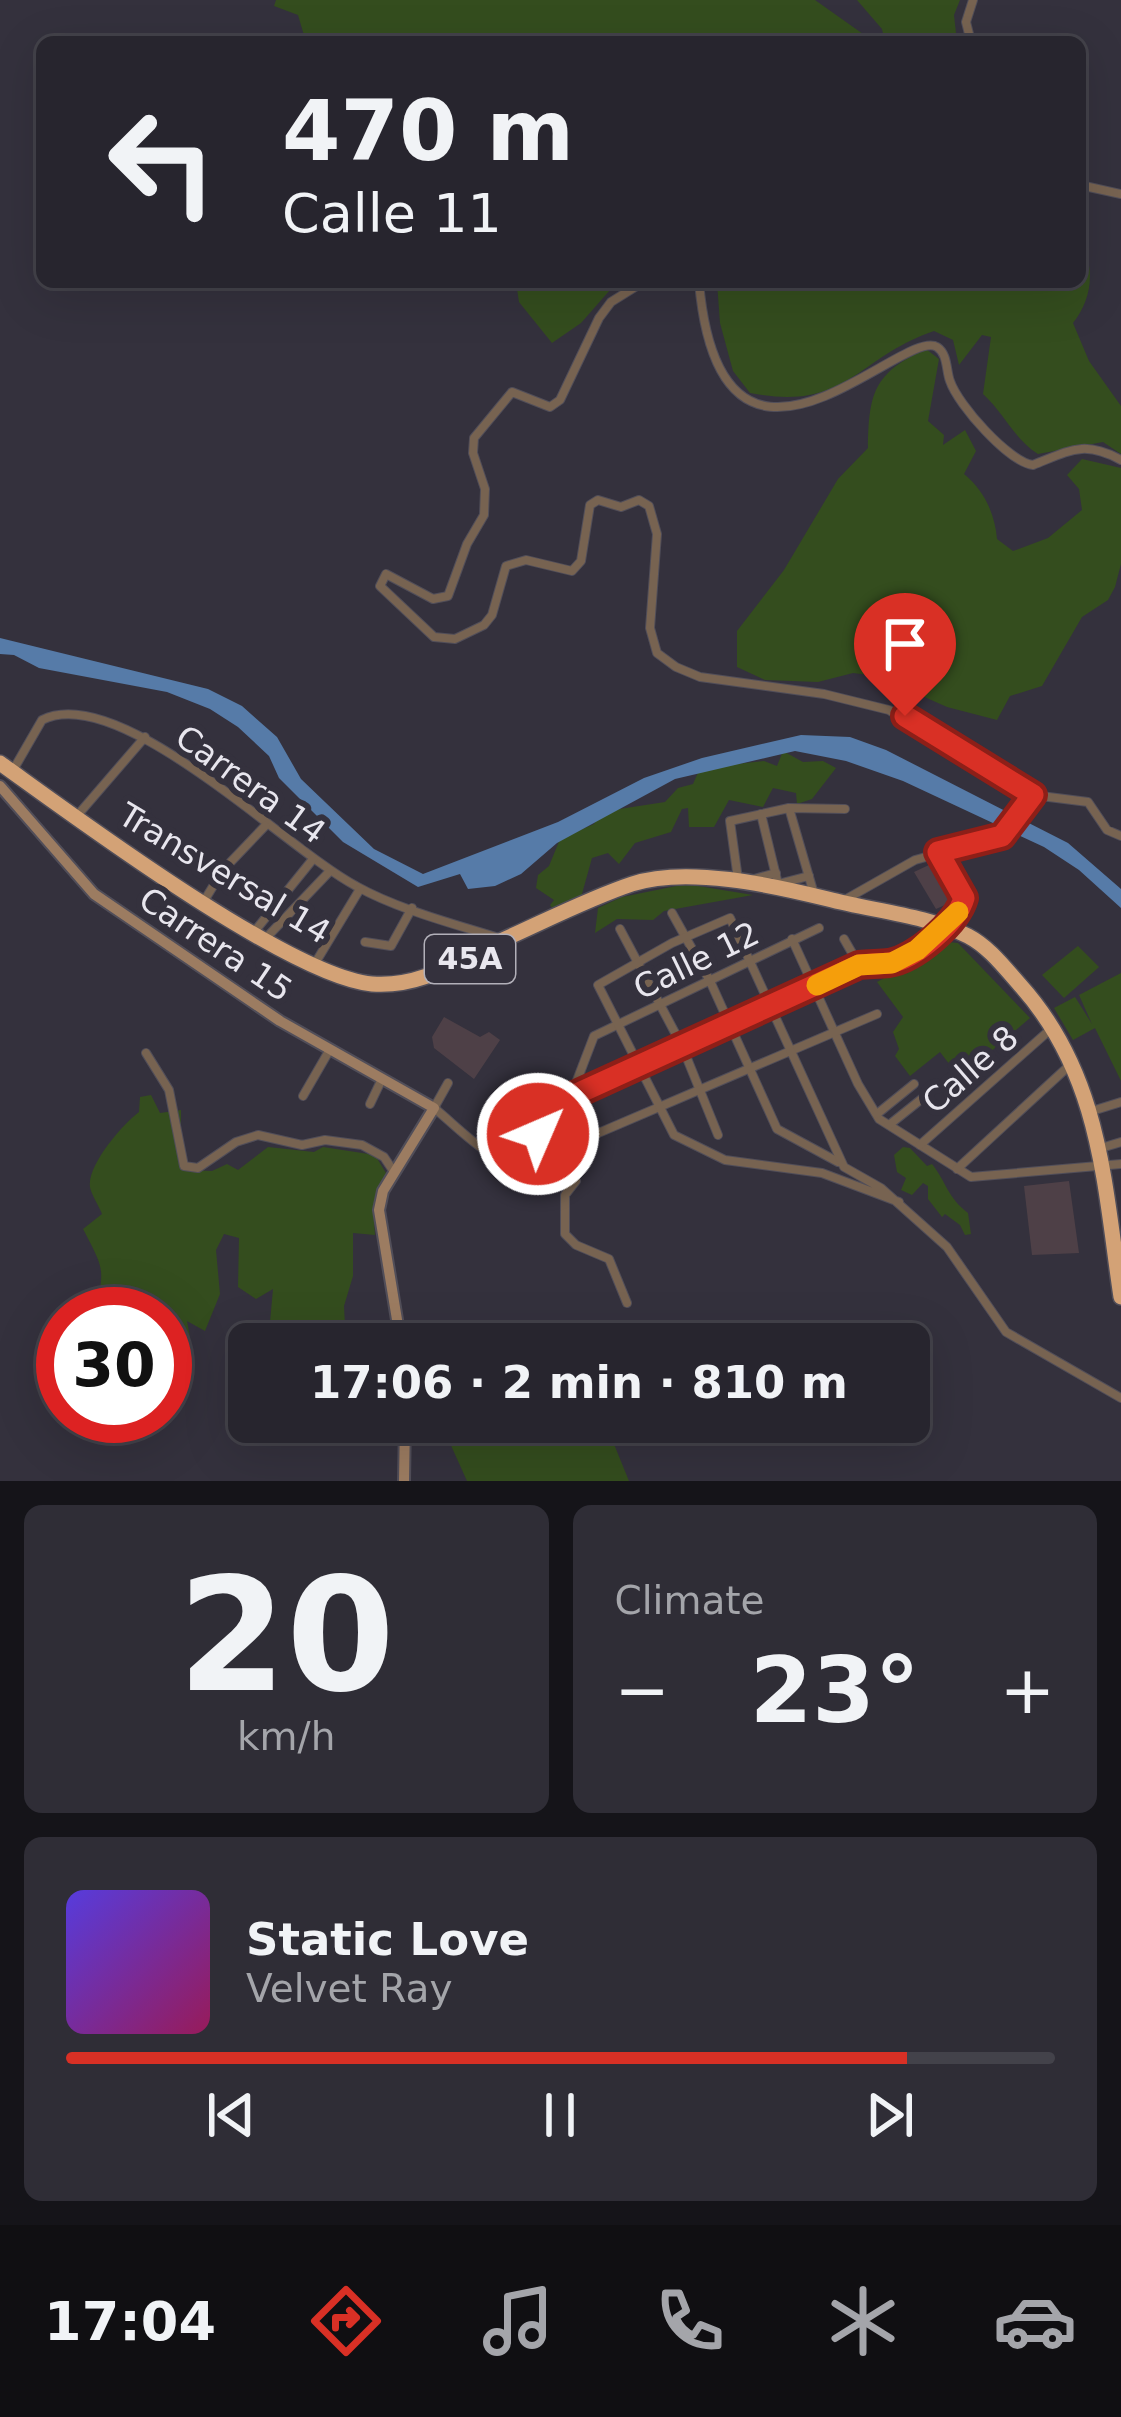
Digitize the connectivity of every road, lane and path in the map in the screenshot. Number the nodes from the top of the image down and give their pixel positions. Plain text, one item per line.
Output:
1 (973, 0) edge
2 (970, 36) edge
3 (1086, 186) edge
4 (1121, 194) edge
5 (633, 288) edge
6 (701, 288) edge
7 (1121, 460) edge
8 (145, 737) junction
9 (6, 767) edge
10 (0, 786) edge
11 (1033, 795) junction
12 (789, 808) junction
13 (845, 809) dead end
14 (761, 814) junction
15 (76, 817) junction
16 (266, 826) junction
17 (1121, 836) edge
18 (938, 852) junction
19 (313, 859) junction
20 (330, 871) junction
21 (808, 876) junction
22 (777, 879) junction
23 (739, 884) junction
24 (359, 889) junction
25 (814, 896) junction
26 (204, 901) junction
27 (841, 902) junction
28 (412, 908) junction
29 (672, 914) dead end
30 (943, 926) junction
31 (620, 928) dead end
32 (819, 928) dead end
33 (260, 935) junction
34 (685, 937) junction
35 (504, 939) junction
36 (793, 939) junction
37 (844, 939) dead end
38 (365, 942) dead end
39 (638, 962) junction
40 (748, 962) junction
41 (314, 965) junction
42 (859, 965) junction
43 (710, 981) junction
44 (814, 986) junction
45 (768, 1005) junction
46 (662, 1006) junction
47 (877, 1014) dead end
48 (730, 1023) junction
49 (616, 1025) junction
50 (1052, 1028) junction
51 (835, 1031) junction
52 (682, 1046) junction
53 (792, 1050) junction
54 (328, 1051) junction
55 (146, 1053) dead end
56 (1072, 1063) junction
57 (748, 1066) junction
58 (636, 1067) junction
59 (381, 1082) junction
60 (448, 1083) dead end
61 (914, 1084) dead end
62 (698, 1088) junction
63 (303, 1096) dead end
64 (570, 1097) junction
65 (924, 1097) dead end
66 (1121, 1102) edge
67 (370, 1105) dead end
68 (658, 1106) junction
69 (434, 1108) junction
70 (1092, 1111) junction
71 (877, 1114) junction
72 (889, 1125) junction
73 (718, 1135) dead end
74 (1121, 1142) edge
75 (920, 1145) junction
76 (568, 1146) junction
77 (1101, 1148) junction
78 (536, 1150) junction
79 (1112, 1165) edge
80 (844, 1167) junction
81 (956, 1169) junction
82 (394, 1172) junction
83 (899, 1202) junction
84 (1121, 1298) edge
85 (627, 1303) dead end
86 (398, 1323) edge
87 (1121, 1398) edge
88 (405, 1443) edge
89 (404, 1481) edge

1 - 2 street
3 - 4 street
5 - 11 street
6 - 7 street
8 - 9 street, Carrera 14
8 - 15 street
8 - 16 street, Carrera 14
9 - 15 highway, Transversal 14 / 45A
10 - 54 street, Carrera 15
11 - 17 street
11 - 18 street
12 - 13 street
12 - 14 street
12 - 21 street
14 - 22 street
14 - 23 street
15 - 26 highway, Transversal 14 / 45A
16 - 19 street, Carrera 14
16 - 26 street
18 - 27 street
18 - 30 street
19 - 20 street, Carrera 14
19 - 33 street
20 - 24 street, Carrera 14
20 - 33 street
21 - 22 street
21 - 25 street
22 - 23 street
23 - 25 highway, Transversal 14 / 45A
23 - 35 highway, Transversal 14 / 45A
24 - 28 street, Carrera 14
24 - 41 street
25 - 27 highway, Transversal 14 / 45A
26 - 33 highway, Transversal 14 / 45A
27 - 30 highway, Transversal 14 / 45A
28 - 35 street, Carrera 14
28 - 38 street
29 - 34 street
30 - 42 street
30 - 50 highway, Transversal 14 / 45A
31 - 39 street
32 - 36 street, Calle 12
33 - 41 highway, Transversal 14 / 45A
34 - 39 street
34 - 40 street
34 - 43 street
35 - 41 highway, Transversal 14 / 45A
36 - 40 street, Calle 12
36 - 44 street
37 - 42 street
39 - 46 street
39 - 49 street
40 - 43 street, Calle 12
40 - 45 street
42 - 44 street
43 - 46 street, Calle 12
43 - 48 street
44 - 45 street
44 - 51 street
45 - 48 street
45 - 53 street
46 - 49 street, Calle 12
46 - 52 street
47 - 51 street
48 - 52 street
48 - 57 street
49 - 58 street
49 - 64 street, Calle 12
50 - 56 highway, 45A
50 - 75 street, Calle 8
51 - 53 street
51 - 71 street
52 - 58 street
52 - 62 street
53 - 57 street
53 - 80 street
54 - 59 street, Carrera 15
54 - 63 street
55 - 82 street
56 - 70 highway, 45A
56 - 81 street, Calle 8
57 - 62 street
57 - 80 street
58 - 64 street
58 - 68 street
59 - 67 street
59 - 69 street, Carrera 15
60 - 69 street
61 - 71 street
62 - 68 street
62 - 73 street
64 - 78 street
65 - 72 street
66 - 70 street
68 - 76 street
68 - 83 street
69 - 78 street
69 - 82 street
70 - 77 highway, 45A
71 - 72 street
72 - 75 street
74 - 77 street
75 - 81 street
76 - 78 street
76 - 85 street
77 - 79 highway, 45A
79 - 81 street
79 - 84 highway, 45A
80 - 83 street
82 - 86 street
83 - 87 street
88 - 89 street

